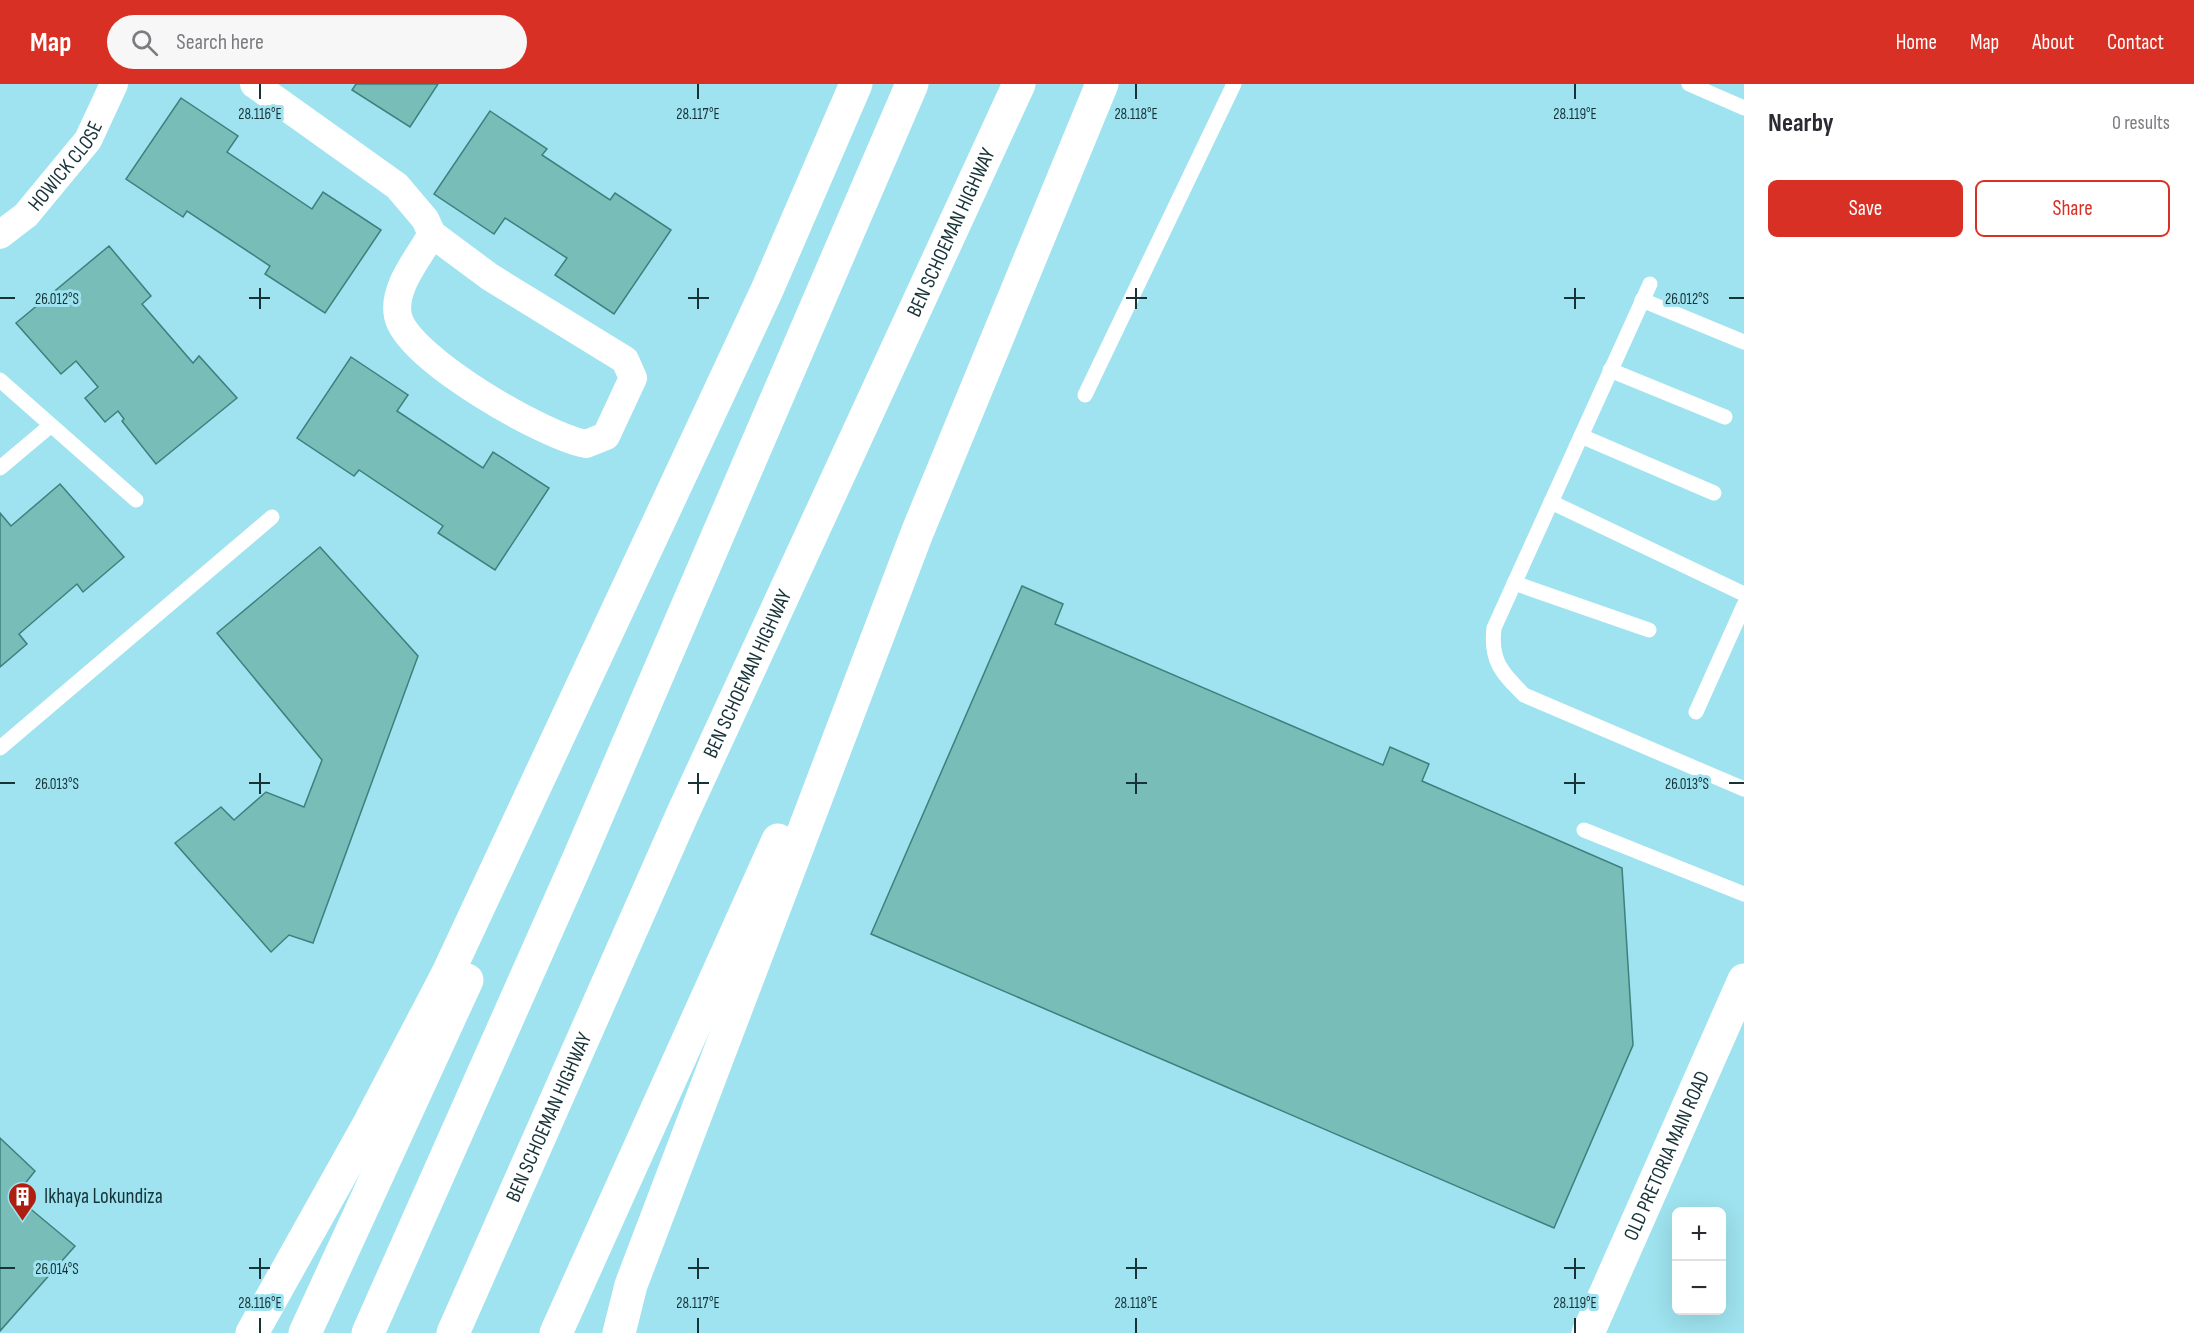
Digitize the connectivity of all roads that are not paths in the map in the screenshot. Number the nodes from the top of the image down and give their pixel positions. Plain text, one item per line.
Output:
1 (114, 84) edge
2 (254, 84) edge
3 (856, 84) edge
4 (912, 84) edge
5 (1019, 84) edge
6 (1102, 84) edge
7 (1234, 84) edge
8 (1689, 84) edge
9 (1744, 108) edge
10 (432, 234) junction
11 (0, 235) edge
12 (1650, 284) dead end
13 (767, 290) junction
14 (1642, 300) junction
15 (1744, 342) edge
16 (1611, 370) junction
17 (0, 380) edge
18 (1085, 395) dead end
19 (1725, 417) dead end
20 (50, 426) junction
21 (1581, 436) junction
22 (0, 468) edge
23 (1714, 493) dead end
24 (136, 500) dead end
25 (1551, 502) junction
26 (272, 517) dead end
27 (917, 532) junction
28 (1514, 584) junction
29 (1744, 594) edge
30 (1744, 605) edge
31 (1649, 630) dead end
32 (1696, 712) dead end
33 (0, 748) edge
34 (1744, 789) edge
35 (1584, 830) dead end
36 (1744, 894) edge
37 (1744, 980) edge
38 (252, 1333) edge
39 (305, 1333) edge
40 (368, 1333) edge
41 (453, 1333) edge
42 (556, 1333) edge
43 (619, 1333) edge
44 (1588, 1333) edge

1 - 11 street, HOWICK CLOSE
2 - 10 street
3 - 13 main road
4 - 40 main road
5 - 41 main road, BEN SCHOEMAN HIGHWAY
6 - 27 main road
7 - 18 lane
8 - 9 lane
10 - 10 street
12 - 14 lane
13 - 38 main road
13 - 39 main road
14 - 15 lane
14 - 16 lane
16 - 19 lane
16 - 21 lane
17 - 20 lane
20 - 22 lane
20 - 24 lane
21 - 23 lane
21 - 25 lane
25 - 28 lane
25 - 29 lane
26 - 33 lane
27 - 42 main road
27 - 43 main road
28 - 31 lane
28 - 34 lane
30 - 32 lane
35 - 36 lane
37 - 44 main road, OLD PRETORIA MAIN ROAD

